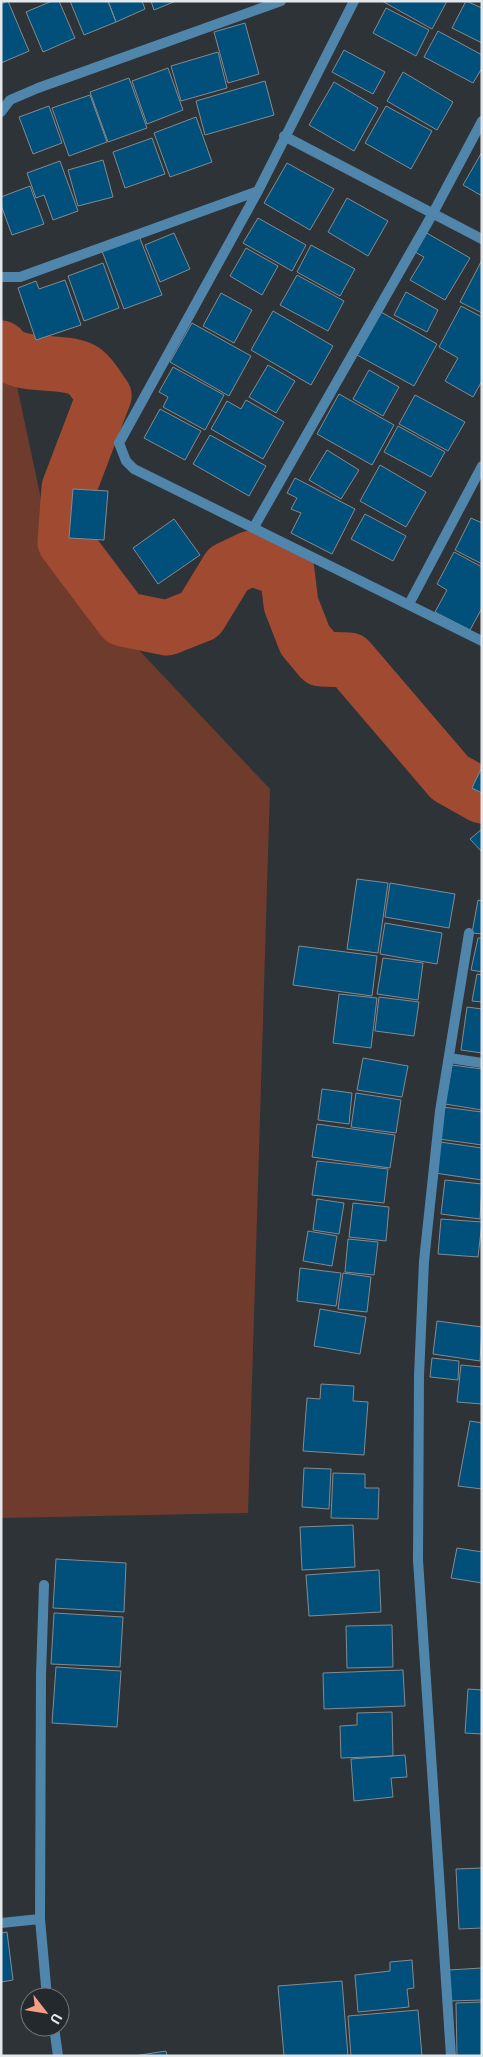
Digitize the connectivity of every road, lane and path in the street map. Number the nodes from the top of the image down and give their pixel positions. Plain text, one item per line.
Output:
1 (281, 1) edge
2 (354, 1) edge
3 (1, 112) edge
4 (482, 120) edge
5 (284, 136) junction
6 (258, 191) junction
7 (432, 215) junction
8 (482, 239) edge
9 (1, 277) edge
10 (482, 466) edge
11 (254, 527) junction
12 (408, 604) junction
13 (482, 641) edge
14 (469, 933) dead end
15 (449, 1058) junction
16 (482, 1063) edge
17 (44, 1585) dead end
18 (40, 1919) junction
19 (1, 1923) edge
20 (46, 1987) edge
21 (55, 2037) edge
22 (58, 2056) edge
23 (451, 2056) edge

1 - 3 street
2 - 5 street
4 - 7 street
5 - 6 street
5 - 7 street
6 - 9 street
6 - 11 street
7 - 8 street
7 - 11 street
10 - 12 street
11 - 12 street
12 - 13 street
14 - 15 street
15 - 16 street
15 - 23 street
17 - 18 street
18 - 19 street
18 - 20 street
21 - 22 street

